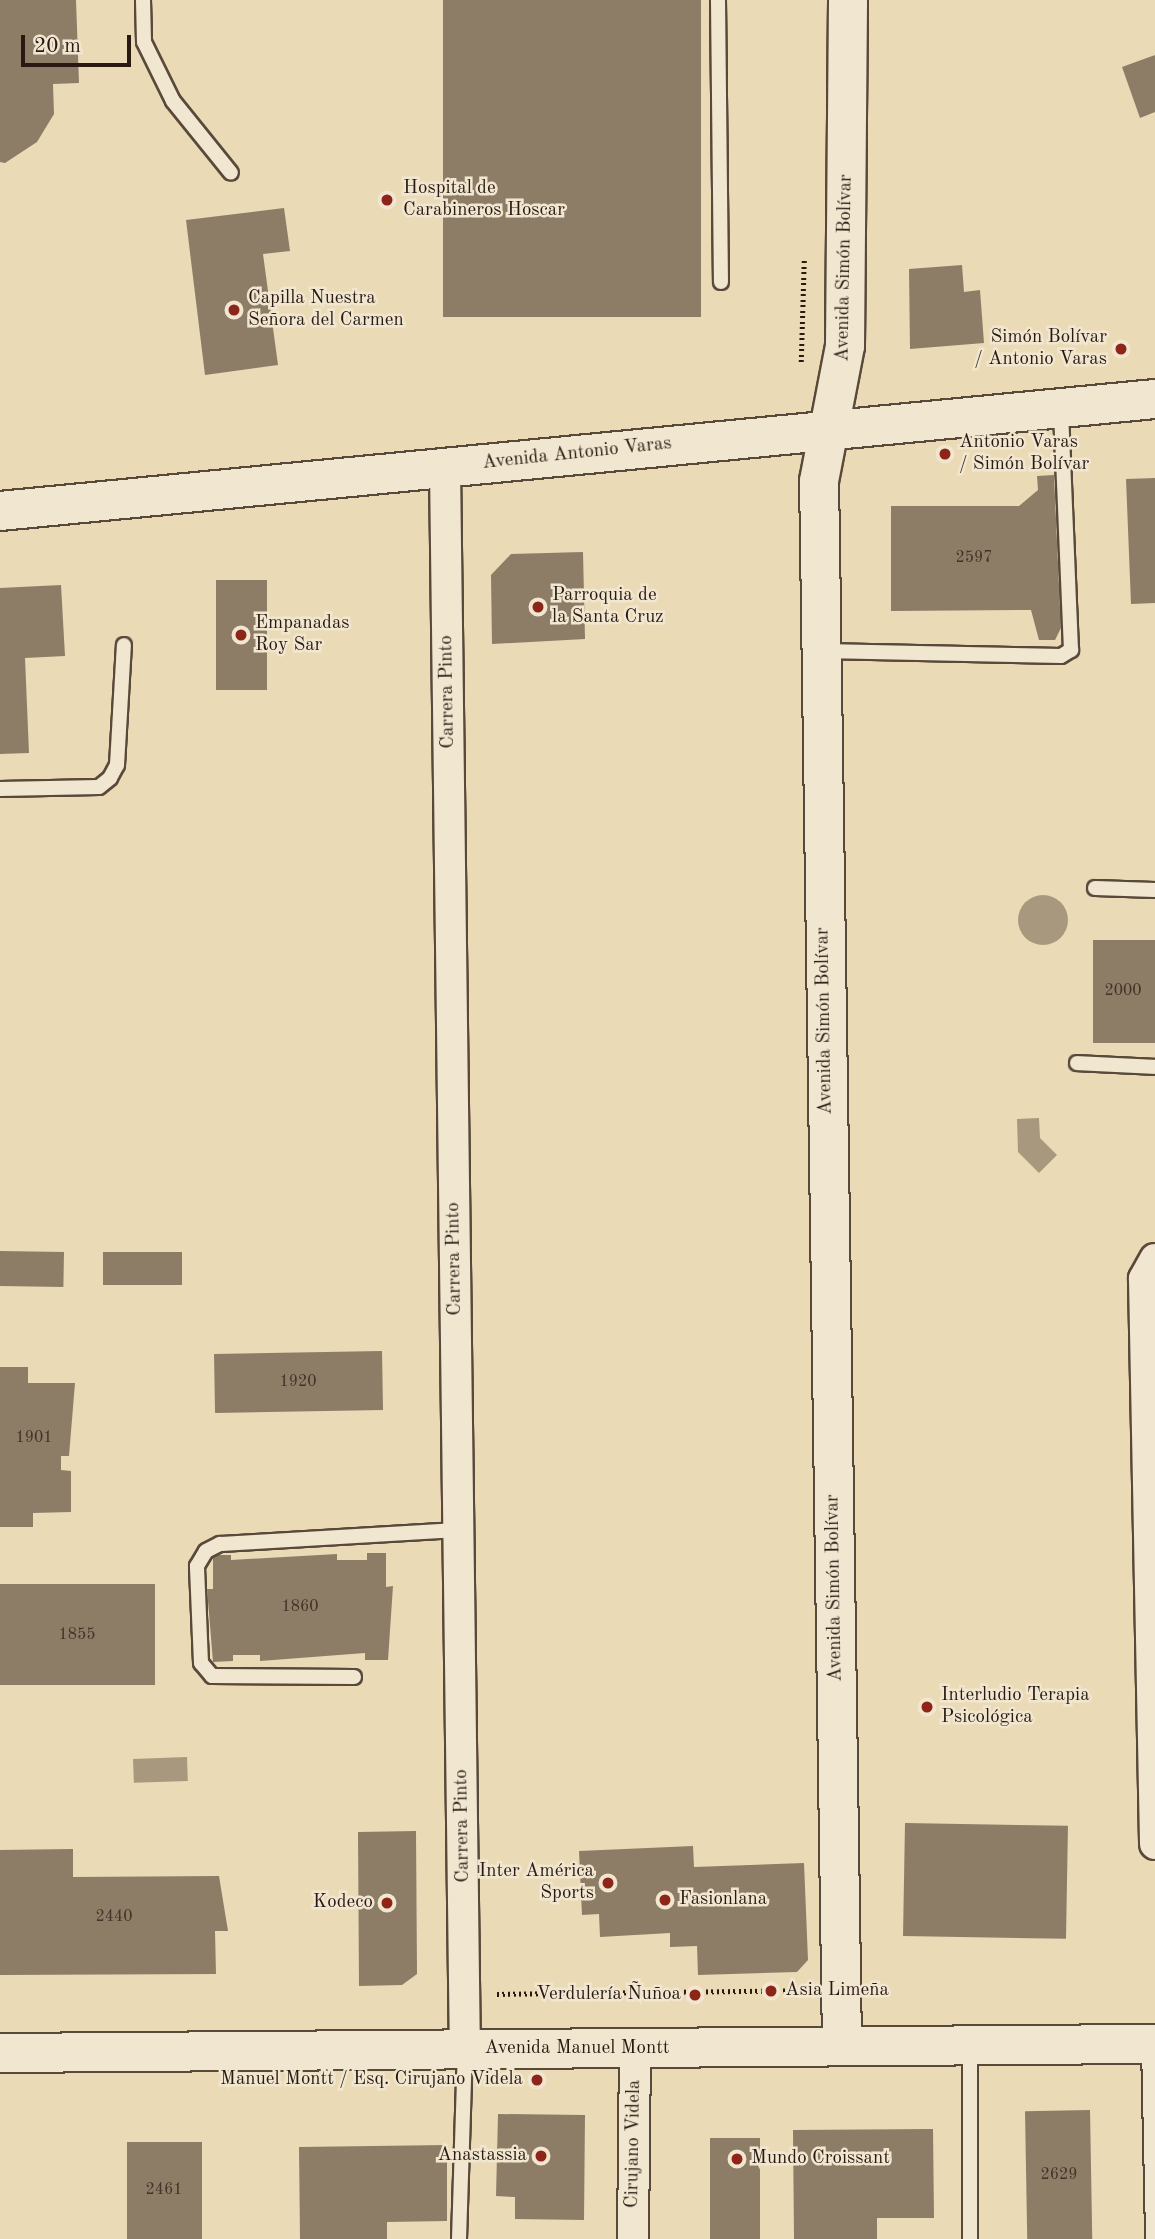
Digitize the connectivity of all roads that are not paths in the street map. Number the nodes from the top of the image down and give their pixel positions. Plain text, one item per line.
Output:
1 (143, 0) edge
2 (718, 0) edge
3 (848, 0) edge
4 (231, 173) dead end
5 (721, 282) dead end
6 (1155, 399) edge
7 (1061, 409) junction
8 (830, 431) junction
9 (445, 467) junction
10 (0, 511) edge
11 (124, 645) dead end
12 (821, 651) junction
13 (0, 789) edge
14 (1095, 888) dead end
15 (1155, 890) edge
16 (1077, 1063) dead end
17 (1155, 1067) edge
18 (1155, 1259) edge
19 (459, 1530) junction
20 (354, 1677) dead end
21 (1155, 1844) edge
22 (1152, 2044) edge
23 (842, 2045) junction
24 (970, 2045) junction
25 (635, 2049) junction
26 (465, 2050) junction
27 (0, 2053) edge
28 (458, 2239) edge
29 (633, 2239) edge
30 (970, 2239) edge
31 (1153, 2239) edge

1 - 4 lane
2 - 5 lane
3 - 8 main road, Avenida Simón Bolívar
6 - 7 main road, Avenida Antonio Varas
7 - 8 main road, Avenida Antonio Varas
7 - 12 lane
8 - 9 main road, Avenida Antonio Varas
8 - 12 main road, Avenida Simón Bolívar
9 - 10 main road, Avenida Antonio Varas
9 - 19 street, Carrera Pinto
11 - 13 lane
12 - 23 main road, Avenida Simón Bolívar
14 - 15 lane
16 - 17 lane
18 - 21 street
19 - 20 lane
19 - 26 street, Carrera Pinto
22 - 24 main road, Avenida Manuel Montt
22 - 31 lane
23 - 24 main road, Avenida Manuel Montt
23 - 25 main road, Avenida Manuel Montt
24 - 30 lane
25 - 26 main road, Avenida Manuel Montt
25 - 29 street, Cirujano Videla
26 - 27 main road, Avenida Manuel Montt
26 - 28 lane

